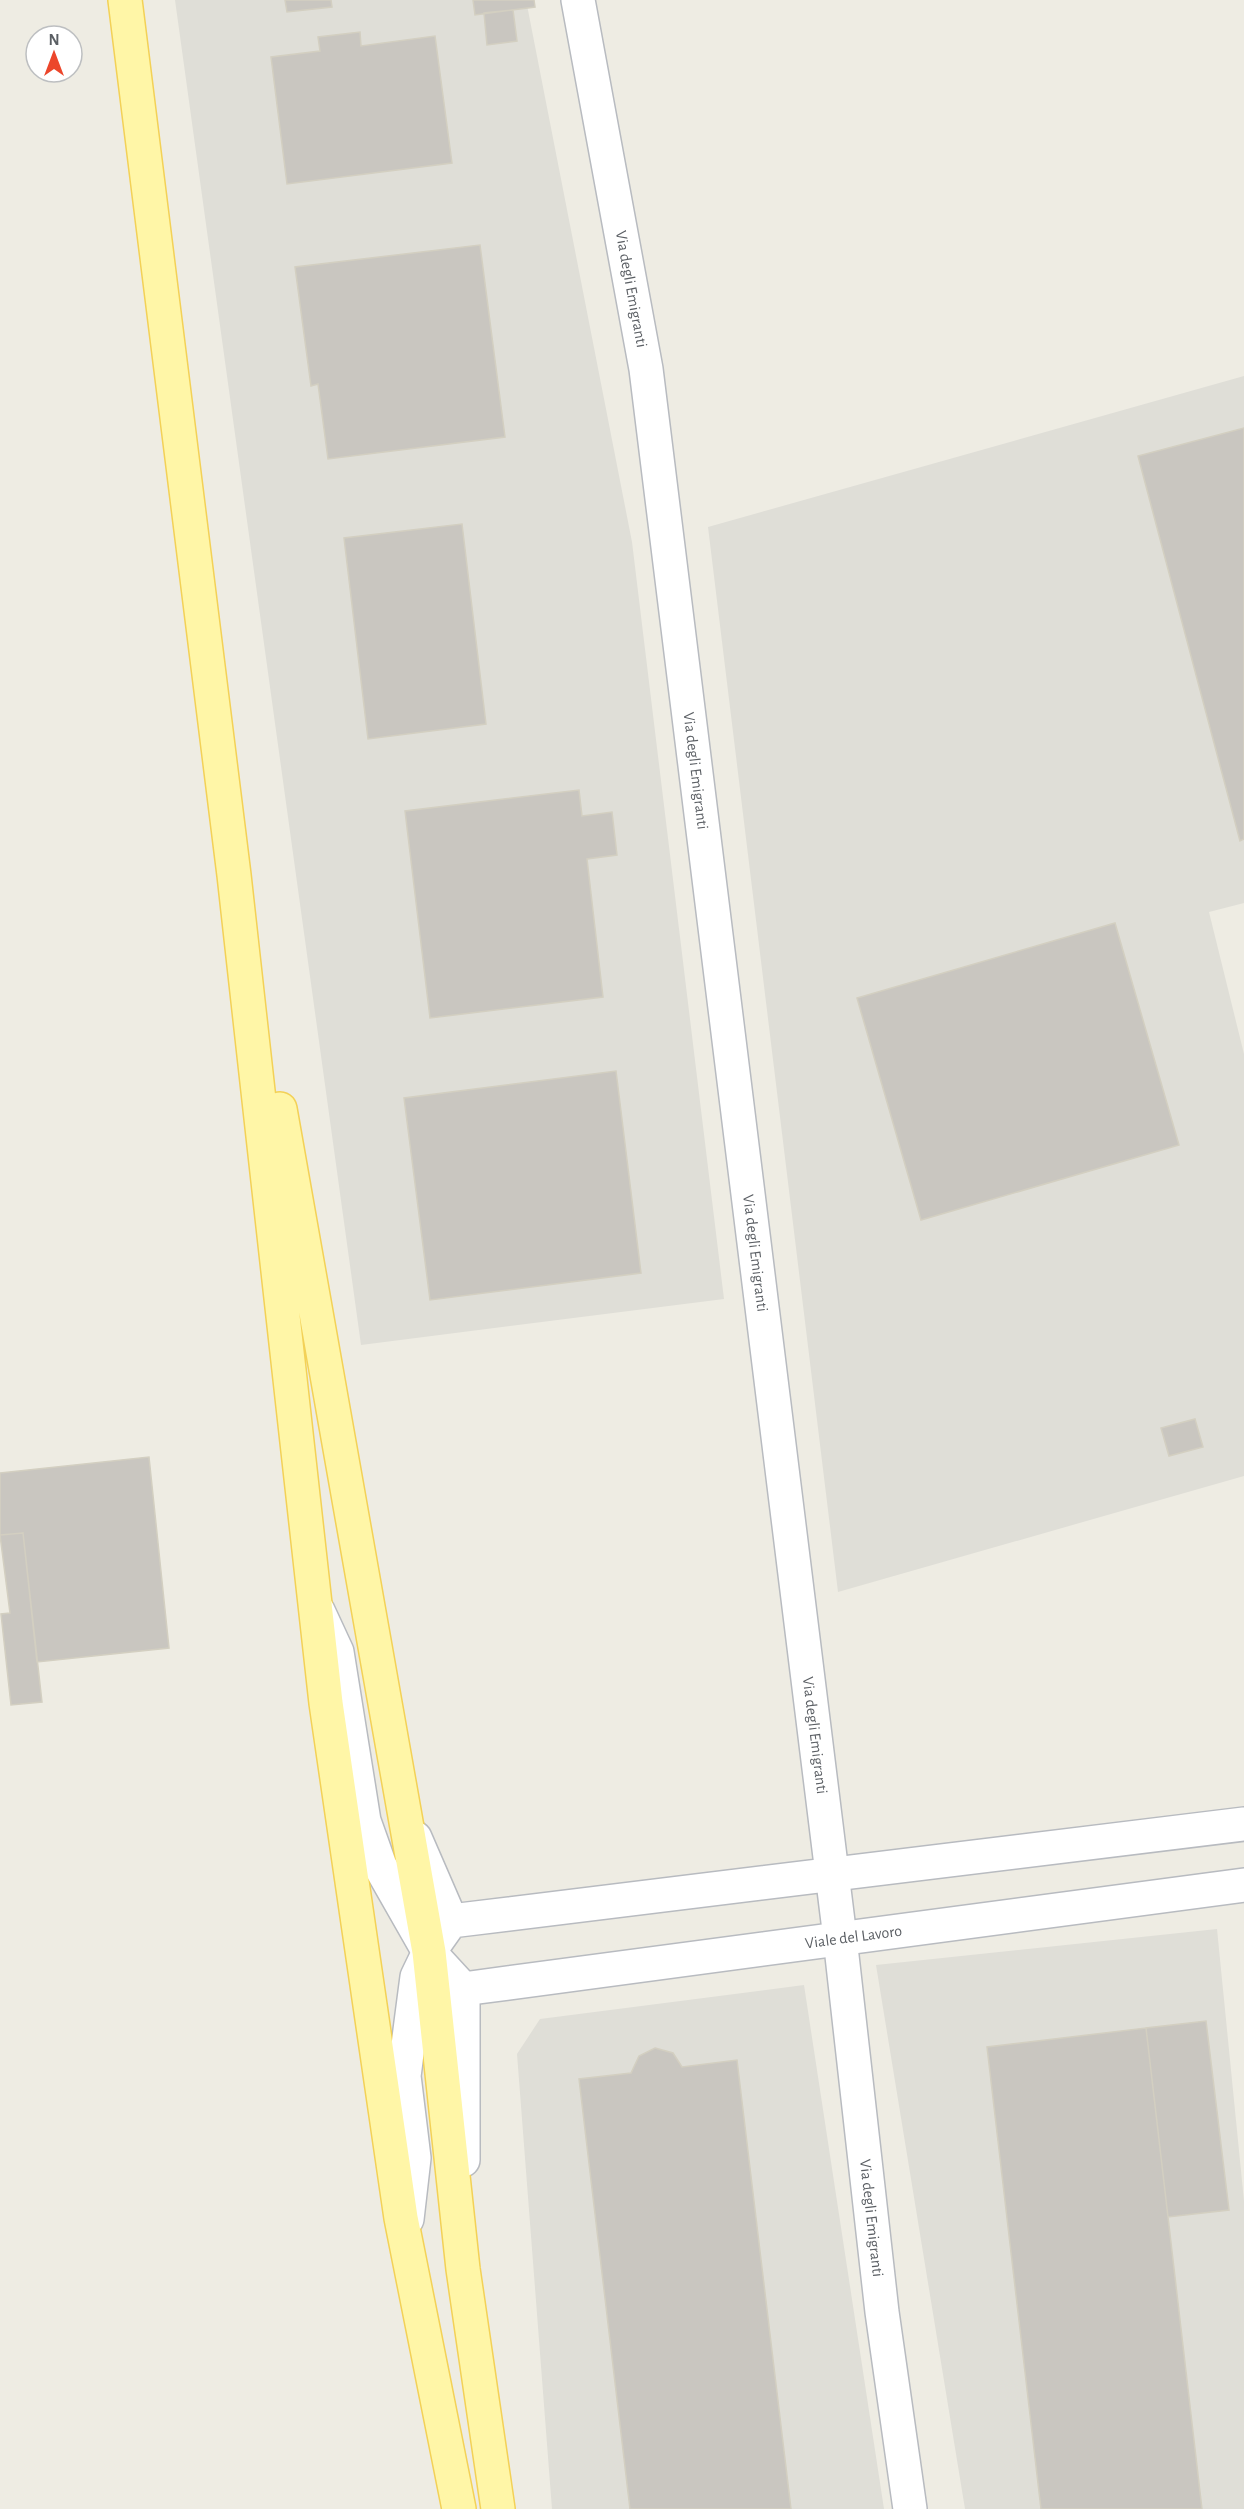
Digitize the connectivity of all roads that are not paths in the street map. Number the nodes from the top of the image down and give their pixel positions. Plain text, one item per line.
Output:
1 (125, 0) edge
2 (578, 0) edge
3 (234, 874) junction
4 (315, 1604) junction
5 (406, 1817) junction
6 (1244, 1824) edge
7 (831, 1875) junction
8 (1240, 1889) edge
9 (451, 1922) junction
10 (840, 1938) junction
11 (429, 1952) junction
12 (463, 1989) junction
13 (405, 2236) junction
14 (463, 2269) junction
15 (459, 2509) edge
16 (498, 2509) edge
17 (910, 2509) edge

1 - 3 main road
2 - 7 street, Via degli Emigranti
3 - 4 main road
3 - 5 main road
4 - 11 street
4 - 13 main road
5 - 9 street
5 - 11 main road
6 - 7 street
7 - 9 street
7 - 10 street, Via degli Emigranti
8 - 10 street, Viale del Lavoro
9 - 11 street
10 - 12 street, Viale del Lavoro
10 - 17 street, Via degli Emigranti
11 - 12 street
11 - 13 street
11 - 14 main road
12 - 14 street
13 - 15 main road
14 - 16 main road

